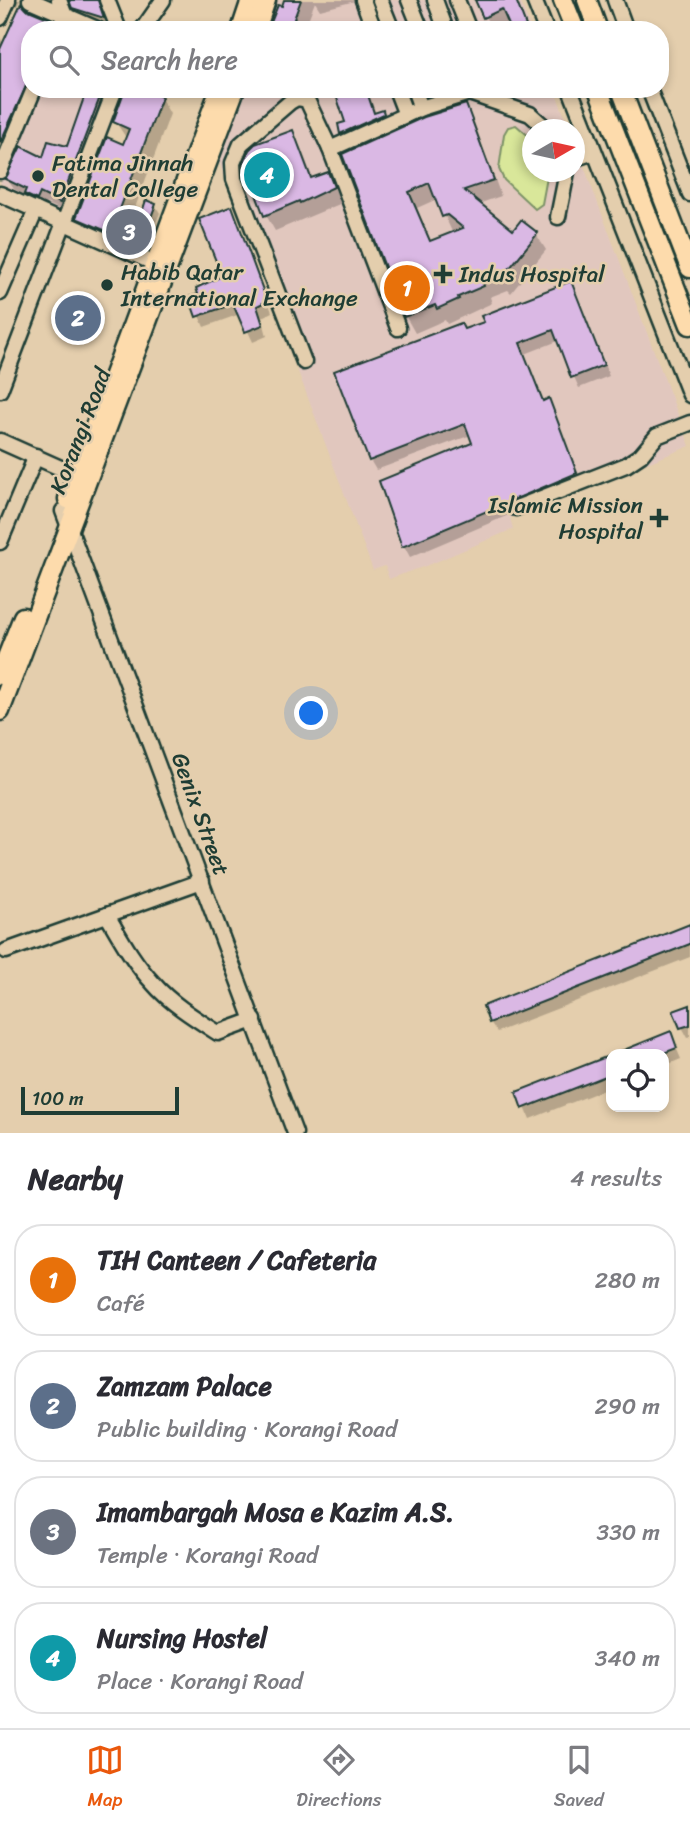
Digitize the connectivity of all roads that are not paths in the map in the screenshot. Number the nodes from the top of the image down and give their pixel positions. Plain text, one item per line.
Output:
1 (8, 0) edge
2 (30, 0) edge
3 (59, 0) edge
4 (107, 0) edge
5 (163, 0) edge
6 (251, 0) edge
7 (266, 0) edge
8 (363, 0) edge
9 (380, 0) edge
10 (409, 0) edge
11 (435, 0) edge
12 (457, 0) edge
13 (534, 0) edge
14 (564, 0) edge
15 (587, 0) edge
16 (615, 0) edge
17 (0, 18) edge
18 (59, 21) edge
19 (62, 21) edge
20 (115, 21) edge
21 (148, 21) edge
22 (244, 21) edge
23 (259, 21) edge
24 (371, 21) edge
25 (388, 21) edge
26 (417, 21) edge
27 (443, 21) edge
28 (465, 21) edge
29 (542, 21) edge
30 (572, 21) edge
31 (595, 21) edge
32 (623, 21) edge
33 (30, 98) edge
34 (112, 98) edge
35 (217, 98) edge
36 (231, 98) edge
37 (399, 98) edge
38 (417, 98) edge
39 (439, 98) edge
40 (489, 98) edge
41 (572, 98) edge
42 (602, 98) edge
43 (624, 98) edge
44 (653, 98) edge
45 (421, 108) junction
46 (406, 115) junction
47 (536, 119) edge
48 (577, 119) edge
49 (585, 142) edge
50 (330, 149) junction
51 (594, 152) junction
52 (585, 155) edge
53 (0, 172) edge
54 (565, 182) edge
55 (639, 193) junction
56 (0, 194) edge
57 (690, 194) edge
58 (615, 203) junction
59 (36, 210) junction
60 (558, 217) dead end
61 (64, 222) junction
62 (163, 267) junction
63 (690, 268) edge
64 (0, 293) edge
65 (690, 325) edge
66 (398, 328) dead end
67 (304, 362) dead end
68 (0, 390) edge
69 (690, 396) edge
70 (690, 422) edge
71 (1, 443) edge
72 (36, 456) junction
73 (83, 478) junction
74 (516, 508) dead end
75 (67, 518) junction
76 (0, 542) edge
77 (4, 654) edge
78 (0, 675) edge
79 (0, 711) edge
80 (202, 881) junction
81 (107, 915) junction
82 (6, 951) dead end
83 (254, 1020) junction
84 (295, 1133) edge

1 - 17 street
2 - 18 street
3 - 19 street
4 - 20 street
5 - 21 street
6 - 22 main road
7 - 23 main road
8 - 24 street
9 - 25 street
10 - 26 street
11 - 27 street
12 - 28 street
13 - 29 street
14 - 30 main road
15 - 31 main road
16 - 32 street
33 - 53 street
34 - 61 street
35 - 62 main road, Korangi Road
36 - 62 main road, Korangi Road
37 - 46 street
38 - 45 street
39 - 45 street
40 - 47 street
41 - 48 street
42 - 55 main road
43 - 63 main road
44 - 57 street
45 - 46 street
46 - 50 street
49 - 51 street
50 - 66 street
50 - 67 street
51 - 52 street
51 - 58 street
54 - 60 street
55 - 58 street
55 - 65 main road
56 - 59 street
58 - 69 street
59 - 61 street
59 - 64 street
61 - 62 street
61 - 68 street
62 - 73 main road, Korangi Road
70 - 74 street
71 - 72 street
72 - 73 street
72 - 76 street
73 - 75 main road, Korangi Road
75 - 77 main road, Korangi Road
75 - 79 main road, Korangi Road
75 - 80 street, Genix Street
77 - 78 main road, Korangi Road
80 - 81 street
80 - 83 street, Genix Street
81 - 82 street
81 - 83 street
83 - 84 street, Genix Street

